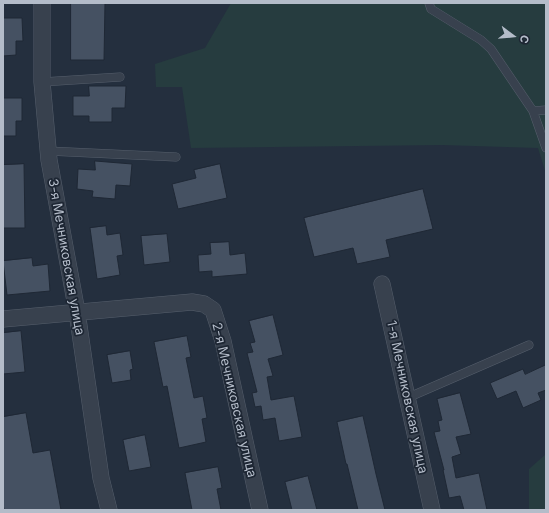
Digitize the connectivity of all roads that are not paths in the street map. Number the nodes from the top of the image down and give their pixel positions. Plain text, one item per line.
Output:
1 (42, 3) edge
2 (429, 3) edge
3 (120, 77) dead end
4 (42, 82) junction
5 (546, 110) edge
6 (533, 111) junction
7 (546, 148) edge
8 (48, 151) junction
9 (176, 157) dead end
10 (382, 284) dead end
11 (77, 312) junction
12 (3, 319) edge
13 (529, 345) dead end
14 (407, 398) junction
15 (109, 510) edge
16 (260, 510) edge
17 (432, 510) edge

1 - 4 street, 3-я Мечниковская улица
2 - 6 lane
3 - 4 lane
4 - 8 street, 3-я Мечниковская улица
5 - 6 lane
6 - 7 lane
8 - 9 lane
8 - 11 street, 3-я Мечниковская улица
10 - 14 street, 1-я Мечниковская улица
11 - 12 street, 2-я Мечниковская улица
11 - 15 street, 3-я Мечниковская улица
11 - 16 street, 2-я Мечниковская улица
13 - 14 lane
14 - 17 street, 1-я Мечниковская улица

